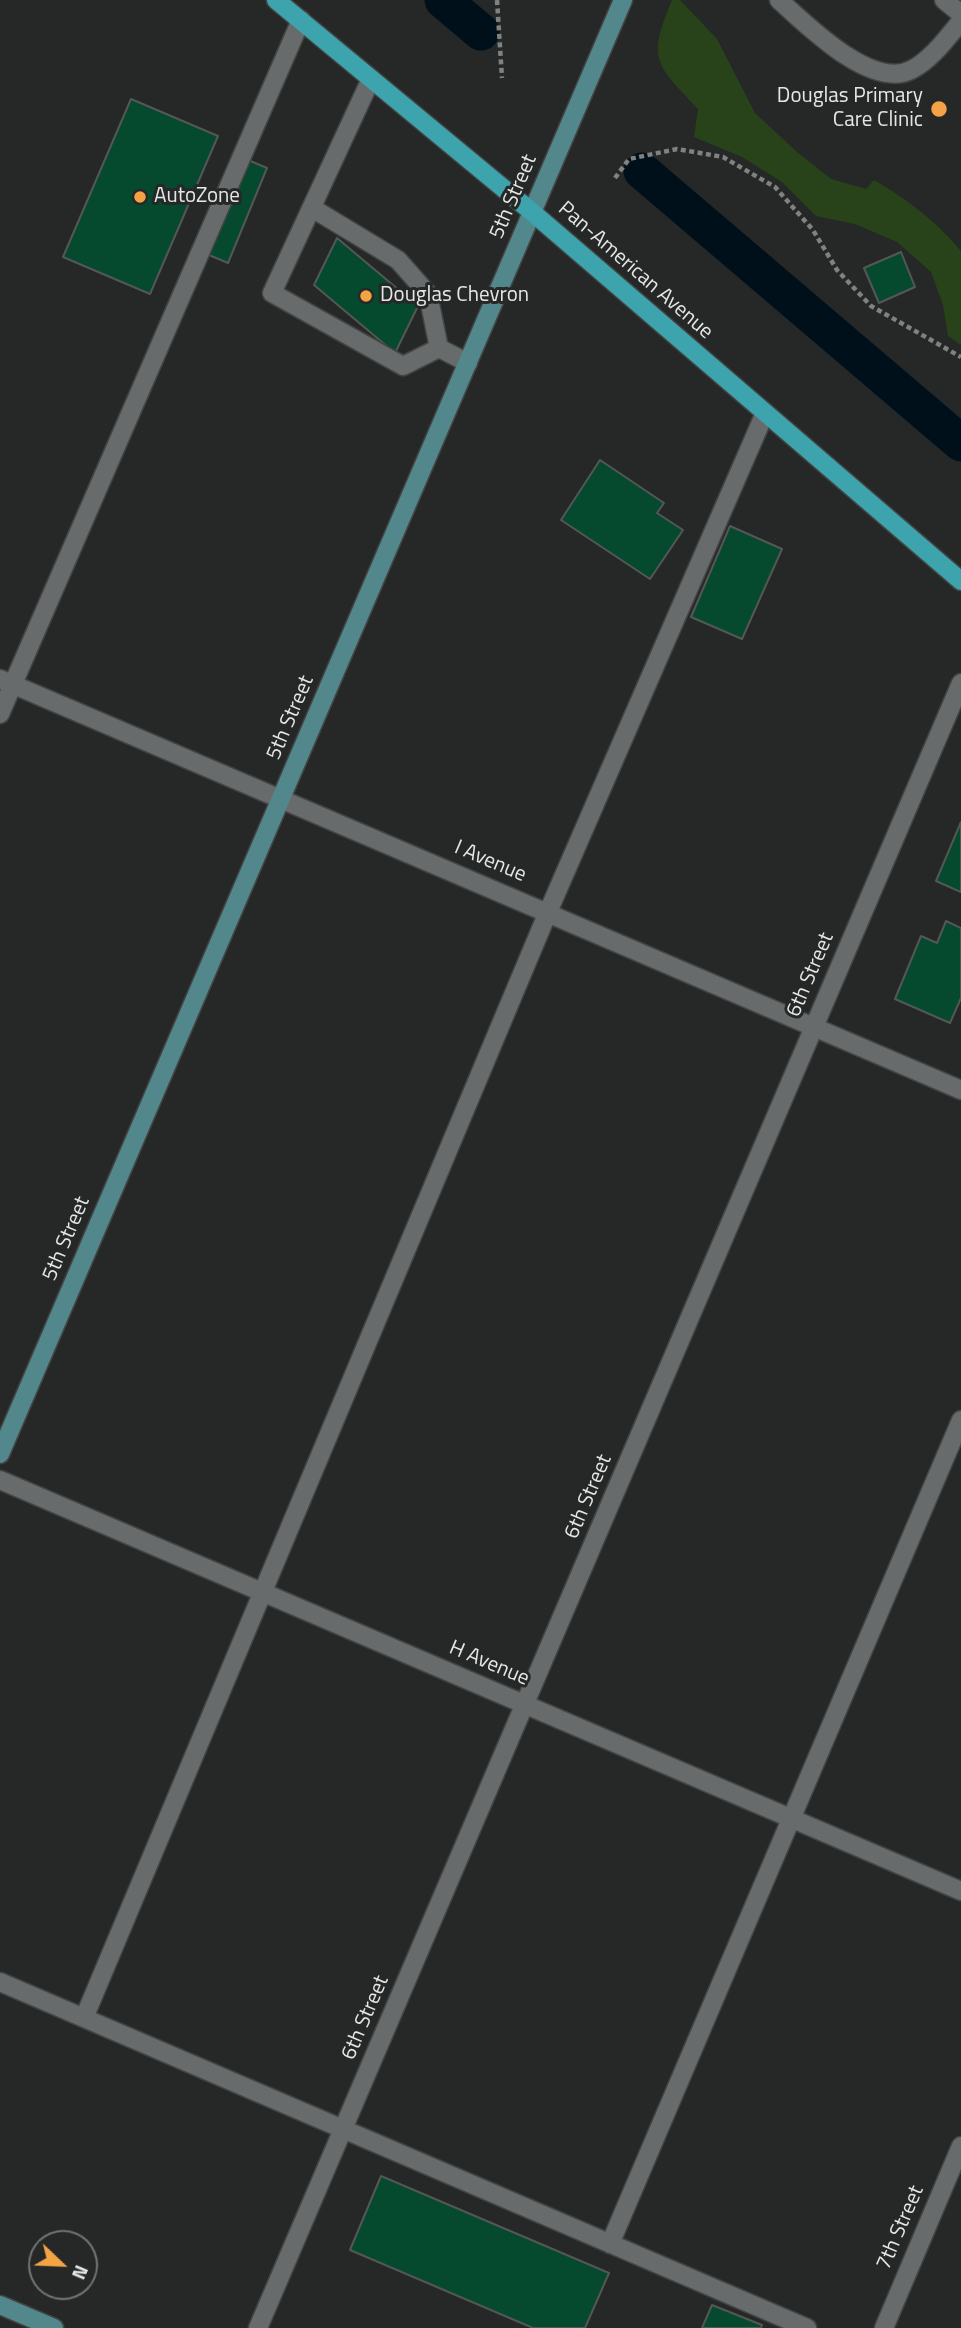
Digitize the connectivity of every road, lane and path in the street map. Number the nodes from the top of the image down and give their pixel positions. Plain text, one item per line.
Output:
1 (276, 0) edge
2 (497, 0) edge
3 (623, 0) edge
4 (779, 0) edge
5 (944, 0) edge
6 (961, 14) edge
7 (301, 20) junction
8 (961, 21) edge
9 (502, 78) dead end
10 (371, 79) junction
11 (615, 178) dead end
12 (312, 208) junction
13 (532, 212) junction
14 (439, 348) junction
15 (961, 357) edge
16 (468, 363) junction
17 (765, 413) junction
18 (961, 581) edge
19 (6, 681) edge
20 (961, 683) edge
21 (0, 713) edge
22 (281, 798) junction
23 (548, 912) junction
24 (814, 1026) junction
25 (961, 1090) edge
26 (961, 1420) edge
27 (0, 1454) edge
28 (0, 1480) edge
29 (265, 1593) junction
30 (525, 1704) junction
31 (793, 1819) junction
32 (961, 1891) edge
33 (0, 1982) edge
34 (84, 2018) junction
35 (342, 2131) junction
36 (961, 2147) edge
37 (610, 2244) junction
38 (0, 2305) edge
39 (54, 2328) edge
40 (258, 2328) edge
41 (807, 2328) edge
42 (884, 2328) edge

1 - 7 main road, Pan-American Avenue
2 - 9 path
3 - 13 street, 5th Street
4 - 8 street
5 - 6 street
7 - 10 main road, Pan-American Avenue
7 - 19 street
10 - 12 street
10 - 13 main road, Pan-American Avenue
11 - 15 path
12 - 14 street
12 - 14 street
13 - 16 street, 5th Street
13 - 17 main road, Pan-American Avenue
14 - 16 street
16 - 22 street, 5th Street
17 - 18 main road, Pan-American Avenue
17 - 23 street
19 - 21 street
19 - 22 street, I Avenue
20 - 24 street, 6th Street
22 - 23 street, I Avenue
22 - 27 street, 5th Street
23 - 24 street, I Avenue
23 - 29 street
24 - 25 street, I Avenue
24 - 30 street, 6th Street
26 - 31 street
28 - 29 street, H Avenue
29 - 30 street, H Avenue
29 - 34 street
30 - 31 street, H Avenue
30 - 35 street, 6th Street
31 - 32 street, H Avenue
31 - 37 street
33 - 34 street
34 - 35 street
35 - 37 street
35 - 40 street, 6th Street
36 - 42 street, 7th Street
37 - 41 street
38 - 39 street

